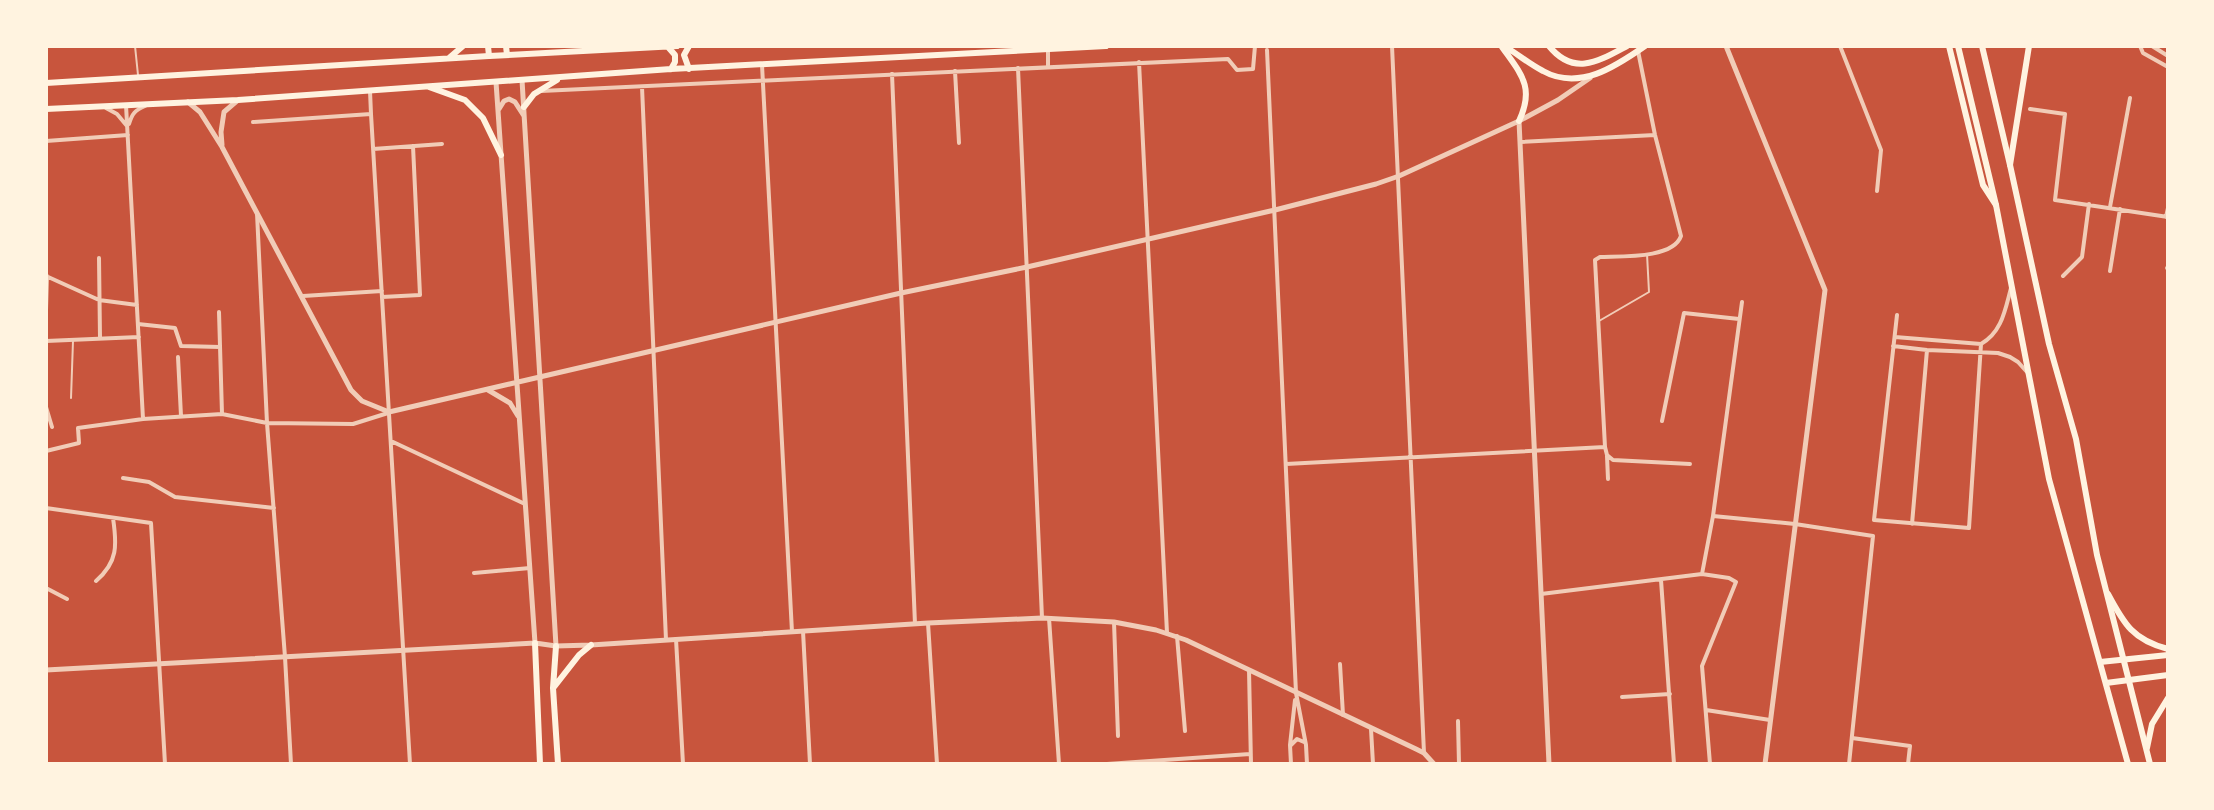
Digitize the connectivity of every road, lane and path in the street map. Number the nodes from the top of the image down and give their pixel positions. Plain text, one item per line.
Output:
1 (135, 46) edge
2 (462, 46) edge
3 (488, 46) edge
4 (506, 46) edge
5 (564, 46) edge
6 (677, 46) edge
7 (689, 46) edge
8 (1106, 46) edge
9 (1255, 46) edge
10 (1392, 46) edge
11 (1503, 46) edge
12 (1549, 46) edge
13 (1627, 46) edge
14 (1645, 46) edge
15 (1726, 46) edge
16 (1840, 46) edge
17 (1949, 46) edge
18 (1958, 46) edge
19 (1982, 46) edge
20 (2030, 46) edge
21 (2140, 46) edge
22 (2152, 46) edge
23 (667, 47) edge
24 (1048, 50) junction
25 (1267, 50) dead end
26 (573, 51) junction
27 (1638, 51) junction
28 (507, 55) junction
29 (489, 56) junction
30 (2168, 56) edge
31 (449, 58) junction
32 (1139, 62) junction
33 (762, 65) junction
34 (1048, 67) junction
35 (2168, 67) edge
36 (1018, 68) junction
37 (671, 69) junction
38 (689, 69) junction
39 (955, 71) junction
40 (892, 74) junction
41 (566, 77) junction
42 (138, 78) junction
43 (1590, 78) junction
44 (522, 80) junction
45 (763, 81) junction
46 (496, 82) junction
47 (46, 83) edge
48 (426, 86) junction
49 (642, 87) junction
50 (370, 91) junction
51 (537, 91) junction
52 (2130, 98) dead end
53 (238, 100) junction
54 (188, 102) junction
55 (152, 104) junction
56 (126, 105) junction
57 (97, 106) junction
58 (524, 107) junction
59 (46, 109) edge
60 (2030, 110) dead end
61 (498, 112) junction
62 (371, 114) junction
63 (525, 117) junction
64 (1519, 121) junction
65 (253, 122) dead end
66 (127, 127) junction
67 (128, 135) junction
68 (1656, 135) junction
69 (46, 141) edge
70 (1520, 142) junction
71 (959, 143) dead end
72 (442, 144) dead end
73 (413, 146) junction
74 (222, 147) junction
75 (373, 149) junction
76 (501, 155) junction
77 (2010, 165) junction
78 (1399, 176) junction
79 (1877, 191) dead end
80 (2089, 204) junction
81 (1996, 205) junction
82 (2110, 207) junction
83 (2168, 208) edge
84 (256, 209) junction
85 (2120, 209) junction
86 (1275, 210) junction
87 (2167, 217) edge
88 (1148, 239) junction
89 (1647, 254) junction
90 (99, 258) dead end
91 (1027, 267) junction
92 (2110, 271) dead end
93 (47, 276) edge
94 (2063, 276) dead end
95 (2012, 284) junction
96 (382, 291) junction
97 (902, 293) junction
98 (303, 296) junction
99 (382, 297) junction
100 (99, 300) junction
101 (1742, 302) dead end
102 (137, 305) junction
103 (46, 310) edge
104 (219, 312) dead end
105 (1897, 315) dead end
106 (1739, 319) junction
107 (1598, 321) junction
108 (776, 322) junction
109 (138, 324) junction
110 (139, 337) junction
111 (1895, 337) junction
112 (100, 338) junction
113 (73, 340) junction
114 (46, 341) edge
115 (1981, 344) junction
116 (1893, 346) junction
117 (220, 347) junction
118 (654, 350) junction
119 (1926, 350) junction
120 (1982, 354) junction
121 (178, 357) dead end
122 (2027, 373) junction
123 (540, 377) junction
124 (517, 382) junction
125 (488, 390) junction
126 (71, 398) dead end
127 (46, 407) edge
128 (389, 412) junction
129 (222, 414) junction
130 (181, 416) junction
131 (519, 417) junction
132 (143, 419) junction
133 (1662, 421) dead end
134 (267, 423) junction
135 (52, 427) dead end
136 (391, 441) junction
137 (1605, 447) junction
138 (1534, 450) junction
139 (46, 451) edge
140 (1607, 455) junction
141 (1411, 457) junction
142 (1286, 464) junction
143 (1690, 464) dead end
144 (123, 478) dead end
145 (1608, 479) dead end
146 (525, 504) junction
147 (46, 508) edge
148 (274, 508) junction
149 (1713, 516) junction
150 (113, 518) junction
151 (1795, 524) junction
152 (1912, 524) junction
153 (530, 567) junction
154 (474, 573) dead end
155 (1702, 574) junction
156 (1661, 580) junction
157 (96, 581) dead end
158 (46, 588) edge
159 (1541, 594) junction
160 (2108, 594) junction
161 (67, 599) dead end
162 (1042, 618) junction
163 (1049, 618) junction
164 (1114, 622) junction
165 (928, 623) junction
166 (915, 624) junction
167 (803, 631) junction
168 (792, 632) junction
169 (1167, 633) junction
170 (1177, 636) junction
171 (676, 639) junction
172 (666, 640) junction
173 (535, 643) junction
174 (591, 645) junction
175 (556, 646) junction
176 (2168, 649) edge
177 (404, 650) junction
178 (2168, 655) edge
179 (285, 657) junction
180 (2125, 659) junction
181 (2100, 662) junction
182 (159, 664) junction
183 (1340, 664) dead end
184 (1249, 669) junction
185 (46, 670) edge
186 (2168, 675) edge
187 (2130, 679) junction
188 (2106, 682) junction
189 (554, 688) junction
190 (1296, 693) junction
191 (1670, 694) junction
192 (1622, 697) dead end
193 (2168, 698) edge
194 (1706, 710) junction
195 (1343, 716) junction
196 (1770, 720) junction
197 (1458, 721) dead end
198 (1371, 729) junction
199 (1185, 731) dead end
200 (1118, 736) dead end
201 (1852, 738) junction
202 (1306, 745) junction
203 (1290, 746) junction
204 (2147, 748) junction
205 (1424, 753) junction
206 (1250, 754) junction
207 (1118, 763) edge
208 (1433, 763) edge
209 (165, 764) edge
210 (291, 764) edge
211 (410, 764) edge
212 (540, 764) edge
213 (558, 764) edge
214 (683, 764) edge
215 (810, 764) edge
216 (937, 764) edge
217 (1059, 764) edge
218 (1107, 764) edge
219 (1251, 764) edge
220 (1291, 764) edge
221 (1307, 764) edge
222 (1373, 764) edge
223 (1459, 764) edge
224 (1549, 764) edge
225 (1674, 764) edge
226 (1710, 764) edge
227 (1765, 764) edge
228 (1849, 764) edge
229 (1908, 764) edge
230 (2128, 764) edge
231 (2150, 764) edge

1 - 42 lane
2 - 31 main road
3 - 29 main road
4 - 28 main road
5 - 26 main road
6 - 23 main road
7 - 38 main road
8 - 24 main road
9 - 32 street
10 - 78 street
11 - 43 main road
11 - 64 main road
12 - 13 main road
14 - 27 main road
15 - 151 street
16 - 79 street
17 - 81 main road
18 - 81 main road
19 - 77 main road
20 - 77 main road
21 - 35 street
22 - 30 street
23 - 26 main road
23 - 37 main road
24 - 33 main road
24 - 34 street
25 - 86 street
26 - 28 main road
27 - 43 main road
27 - 68 street
28 - 29 main road
29 - 31 main road
31 - 42 main road
32 - 34 street
32 - 88 street
33 - 38 main road
33 - 45 street
34 - 36 street
36 - 39 street
36 - 91 street
37 - 38 main road
37 - 41 main road
39 - 40 street
39 - 71 street
40 - 45 street
40 - 97 street
41 - 44 main road
41 - 51 main road
42 - 47 main road
43 - 64 street
44 - 46 main road
44 - 58 street
45 - 49 street
45 - 108 street
46 - 48 main road
46 - 61 street
48 - 50 main road
48 - 76 main road
49 - 51 street
49 - 118 street
50 - 53 main road
50 - 62 street
51 - 58 main road
52 - 82 street
53 - 54 main road
53 - 74 street
54 - 55 main road
54 - 74 street
55 - 56 main road
55 - 66 street
56 - 57 main road
56 - 66 street
57 - 59 main road
57 - 66 street
58 - 63 street
60 - 80 street
61 - 63 street
61 - 76 street
62 - 65 street
62 - 75 street
63 - 123 street
64 - 70 street
64 - 78 street
66 - 67 street
67 - 69 street
67 - 102 street
68 - 70 street
68 - 89 street
70 - 138 street
72 - 73 street
73 - 75 street
73 - 99 street
74 - 84 street
75 - 96 street
76 - 124 street
77 - 160 main road
78 - 86 street
78 - 141 street
80 - 82 street
80 - 94 street
81 - 95 main road
82 - 85 street
83 - 87 street
84 - 98 street
84 - 134 street
85 - 87 street
85 - 92 street
86 - 88 street
86 - 142 street
88 - 91 street
88 - 169 street
89 - 107 lane
89 - 107 street
90 - 100 street
91 - 97 street
91 - 162 street
93 - 100 street
93 - 103 street
95 - 115 street
95 - 122 main road
96 - 98 street
96 - 99 street
97 - 108 street
97 - 166 street
98 - 128 street
99 - 128 street
100 - 102 street
100 - 112 street
101 - 106 street
102 - 109 street
104 - 117 street
105 - 111 street
106 - 133 street
106 - 149 street
107 - 137 street
108 - 118 street
108 - 168 street
109 - 110 street
109 - 117 street
110 - 112 street
110 - 132 street
111 - 115 street
111 - 116 street
112 - 113 street
113 - 114 street
113 - 126 lane
115 - 120 street
116 - 119 street
116 - 152 street
117 - 129 street
118 - 123 street
118 - 172 street
119 - 120 street
119 - 152 street
120 - 122 street
120 - 152 street
121 - 130 street
122 - 181 main road
123 - 124 street
123 - 175 street
124 - 125 street
124 - 131 street
125 - 128 street
125 - 131 street
127 - 135 street
128 - 134 street
128 - 136 street
129 - 130 street
129 - 134 street
130 - 132 street
131 - 146 street
132 - 139 street
134 - 148 street
136 - 146 street
136 - 177 street
137 - 138 street
137 - 140 street
138 - 141 street
138 - 159 street
140 - 143 street
140 - 145 street
141 - 142 street
141 - 205 street
142 - 190 street
144 - 148 street
146 - 153 street
147 - 150 street
148 - 179 street
149 - 151 street
149 - 155 street
150 - 157 street
150 - 182 street
151 - 196 street
151 - 201 street
153 - 154 street
153 - 173 street
155 - 156 street
155 - 194 street
156 - 159 street
156 - 191 street
158 - 161 street
159 - 224 street
160 - 176 main road
160 - 180 main road
162 - 163 street
162 - 165 street
163 - 164 street
163 - 217 street
164 - 169 street
164 - 200 street
165 - 166 street
165 - 216 street
166 - 167 street
167 - 168 street
167 - 215 street
168 - 171 street
169 - 170 street
170 - 184 street
170 - 199 street
171 - 172 street
171 - 214 street
172 - 174 street
173 - 175 street
173 - 177 street
173 - 212 main road
174 - 175 street
174 - 189 main road
175 - 189 main road
177 - 179 street
177 - 211 street
178 - 180 main road
179 - 182 street
179 - 210 street
180 - 181 main road
180 - 187 main road
181 - 188 main road
182 - 185 street
182 - 209 street
183 - 195 street
184 - 190 street
184 - 206 street
186 - 187 main road
187 - 188 main road
187 - 204 main road
188 - 230 main road
189 - 213 main road
190 - 195 street
190 - 202 street
190 - 203 street
191 - 192 street
191 - 225 street
193 - 204 main road
194 - 196 street
194 - 226 street
195 - 198 street
196 - 227 street
197 - 223 street
198 - 205 street
198 - 222 street
201 - 228 street
201 - 229 street
202 - 203 street
202 - 221 street
203 - 220 street
204 - 231 main road
205 - 208 street
206 - 207 street
206 - 219 street
207 - 218 street

